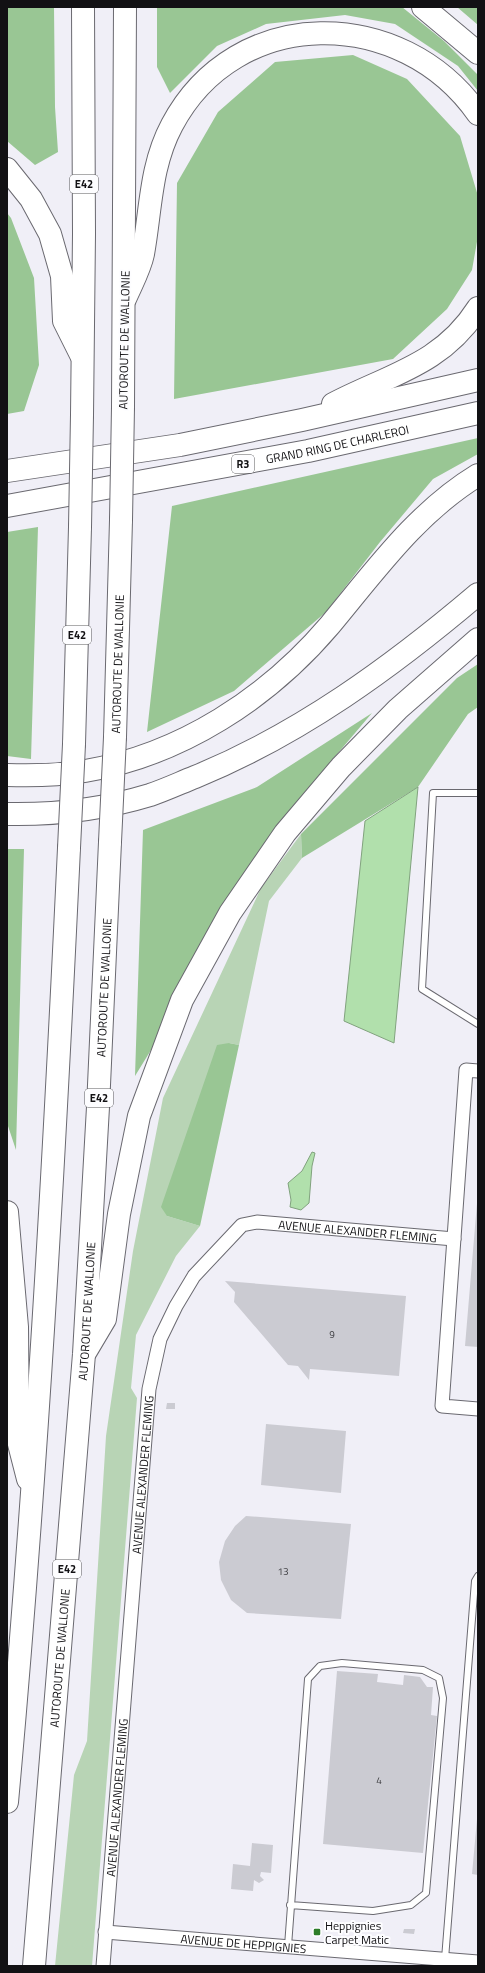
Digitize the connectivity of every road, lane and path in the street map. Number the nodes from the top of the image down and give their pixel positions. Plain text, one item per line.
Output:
1 (83, 7) edge
2 (125, 7) edge
3 (424, 7) edge
4 (477, 53) edge
5 (478, 114) edge
6 (7, 169) edge
7 (125, 299) junction
8 (478, 308) edge
9 (83, 360) junction
10 (478, 380) edge
11 (478, 413) edge
12 (302, 420) junction
13 (7, 471) edge
14 (478, 475) edge
15 (7, 506) edge
16 (478, 594) edge
17 (478, 639) edge
18 (7, 775) edge
19 (478, 793) edge
20 (7, 814) edge
21 (478, 1024) edge
22 (478, 1070) edge
23 (7, 1212) edge
24 (454, 1238) junction
25 (84, 1354) junction
26 (478, 1409) edge
27 (33, 1499) junction
28 (478, 1576) edge
29 (7, 1802) edge
30 (290, 1905) junction
31 (105, 1932) junction
32 (288, 1946) junction
33 (445, 1959) junction
34 (478, 1962) edge
35 (34, 1966) edge
36 (103, 1966) edge

1 - 9 highway, E42
2 - 7 highway, AUTOROUTE DE WALLONIE / E42
3 - 4 highway
5 - 7 highway
6 - 9 highway
7 - 25 highway, AUTOROUTE DE WALLONIE / E42, bridge
8 - 12 highway
9 - 27 highway, E42, bridge
10 - 12 highway
11 - 15 highway, GRAND RING DE CHARLEROI / R3
12 - 13 highway
14 - 18 highway
16 - 20 highway
17 - 25 highway
19 - 21 lane
22 - 24 street
23 - 27 highway
24 - 26 street
24 - 31 street, AVENUE ALEXANDER FLEMING
25 - 35 highway, AUTOROUTE DE WALLONIE / E42
27 - 29 highway, E42
28 - 33 lane
30 - 30 lane
30 - 32 lane
31 - 32 street, AVENUE DE HEPPIGNIES
31 - 36 street, AVENUE ALEXANDER FLEMING
32 - 33 street, AVENUE DE HEPPIGNIES
33 - 34 street, AVENUE DE HEPPIGNIES

